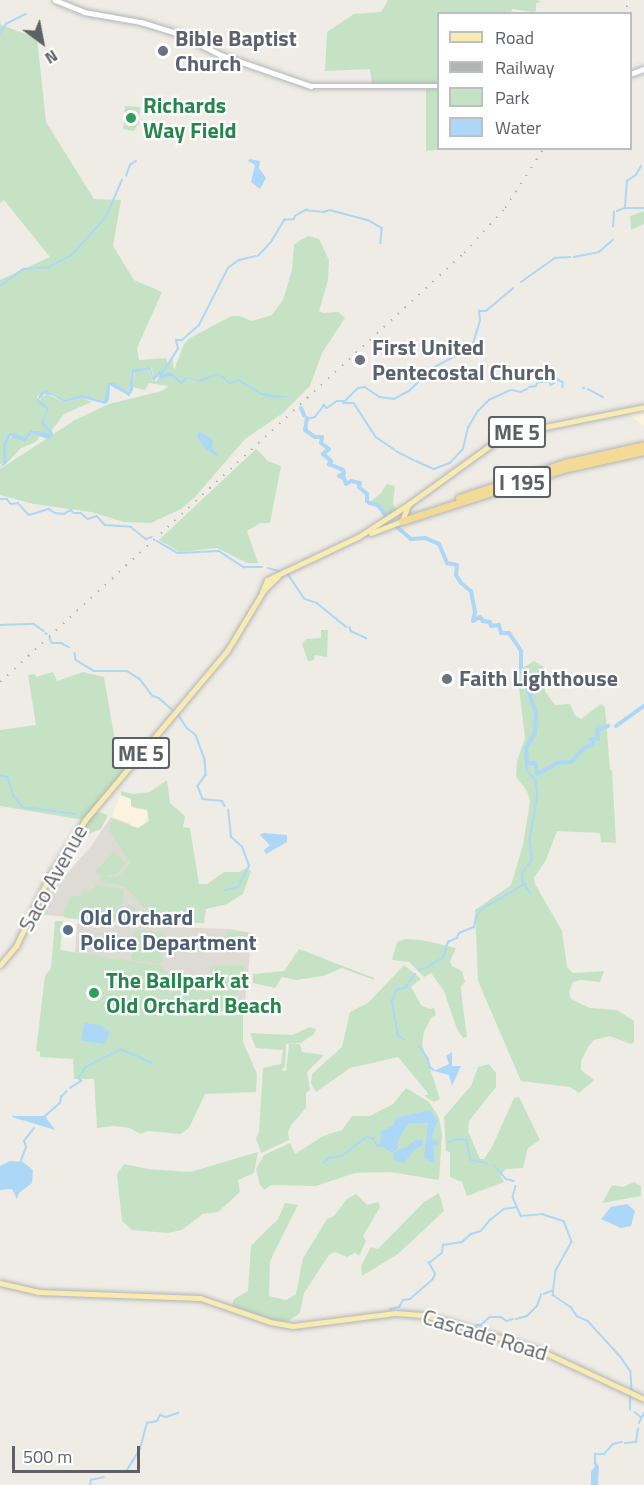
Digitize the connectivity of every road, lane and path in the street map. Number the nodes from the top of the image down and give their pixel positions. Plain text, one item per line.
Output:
1 (55, 0) edge
2 (437, 86) edge
3 (644, 407) edge
4 (644, 445) edge
5 (644, 451) edge
6 (402, 516) junction
7 (358, 537) junction
8 (0, 965) edge
9 (0, 1283) edge
10 (644, 1399) edge

1 - 2 main road
3 - 6 main road, ME 5
4 - 6 highway, I 195
5 - 6 highway, I 195
6 - 7 main road, ME 5
6 - 7 main road, ME 5
7 - 8 main road, Saco Avenue / ME 5
9 - 10 main road, Cascade Road

